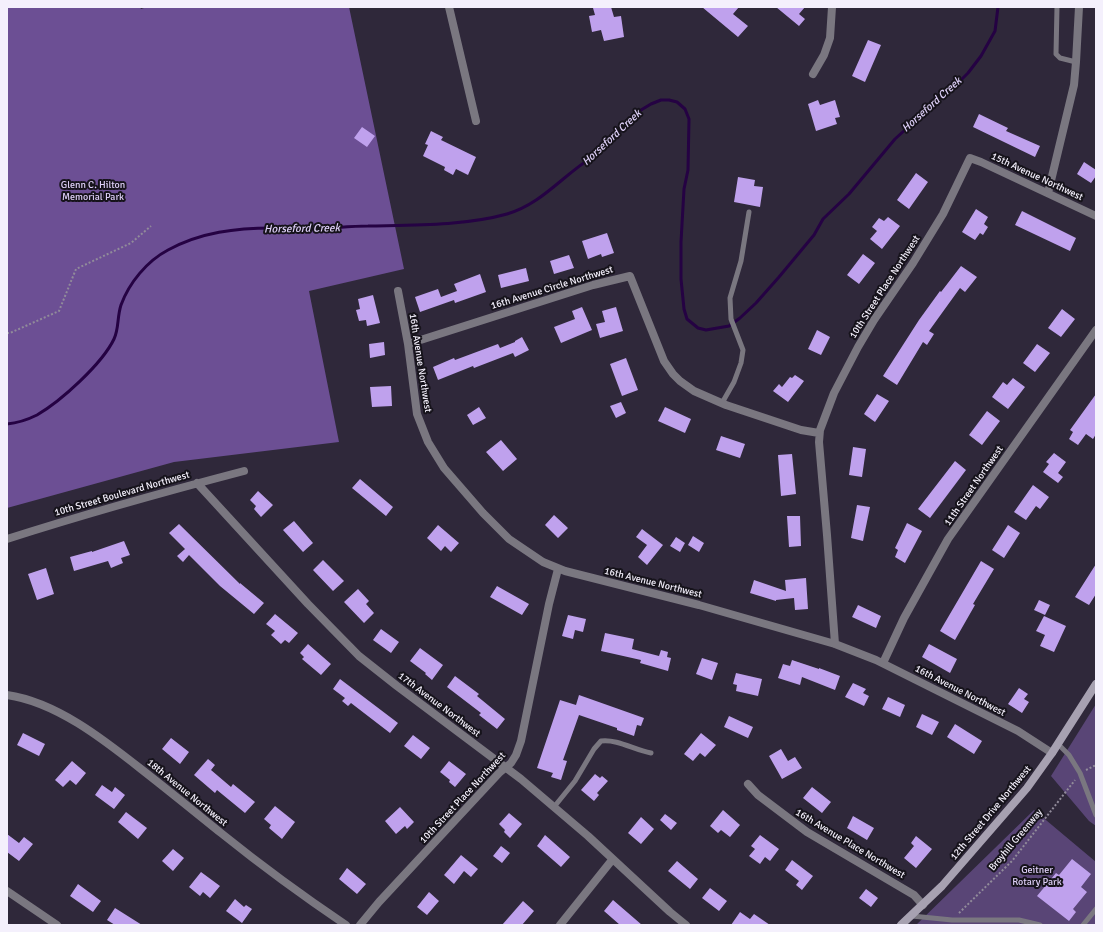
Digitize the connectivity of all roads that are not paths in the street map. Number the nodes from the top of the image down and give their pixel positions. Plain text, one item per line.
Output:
1 (449, 7) edge
2 (832, 7) edge
3 (1057, 7) edge
4 (1078, 7) edge
5 (1076, 62) junction
6 (814, 74) dead end
7 (476, 121) dead end
8 (970, 158) joint
9 (1048, 193) junction
10 (749, 212) dead end
11 (1096, 216) edge
12 (398, 291) dead end
13 (1096, 330) edge
14 (408, 344) junction
15 (722, 403) junction
16 (819, 433) junction
17 (244, 471) dead end
18 (197, 483) junction
19 (7, 539) edge
20 (558, 568) junction
21 (835, 644) junction
22 (883, 663) junction
23 (1096, 684) edge
24 (7, 695) edge
25 (1058, 744) junction
26 (651, 753) dead end
27 (1052, 753) junction
28 (505, 768) junction
29 (748, 784) dead end
30 (554, 806) junction
31 (1096, 815) edge
32 (612, 860) junction
33 (7, 891) edge
34 (923, 904) junction
35 (1096, 909) edge
36 (912, 916) junction
37 (57, 925) edge
38 (346, 925) edge
39 (360, 925) edge
40 (560, 925) edge
41 (686, 925) edge
42 (901, 925) edge
43 (1040, 925) edge
44 (1083, 925) edge

1 - 7 street
2 - 6 street
3 - 5 lane
4 - 5 street
5 - 9 street
8 - 9 street, 15th Avenue Northwest
8 - 16 street, 10th Street Place Northwest
9 - 11 street, 15th Avenue Northwest
10 - 15 lane
12 - 14 street, 16th Avenue Northwest
13 - 22 street, 11th Street Northwest
14 - 15 street, 16th Avenue Circle Northwest
14 - 20 street, 16th Avenue Northwest
15 - 16 street, 16th Avenue Circle Northwest
16 - 21 street, 10th Street Place Northwest
17 - 18 street, 10th Street Boulevard Northwest
18 - 19 street, 10th Street Boulevard Northwest
18 - 28 street, 17th Avenue Northwest
20 - 21 street, 16th Avenue Northwest
20 - 28 street, 10th Street Place Northwest
21 - 22 street, 16th Avenue Northwest
22 - 27 street, 16th Avenue Northwest
23 - 25 street, 12th Street Drive Northwest
24 - 38 street, 18th Avenue Northwest
25 - 27 street, 12th Street Drive Northwest
25 - 31 lane
26 - 30 lane
27 - 34 street, 12th Street Drive Northwest
28 - 30 street, 17th Avenue Northwest
28 - 39 street, 10th Street Place Northwest
29 - 34 street, 16th Avenue Place Northwest
30 - 32 street, 17th Avenue Northwest
32 - 40 street
32 - 41 street, 17th Avenue Northwest
33 - 37 street
34 - 36 street, 12th Street Drive Northwest
35 - 44 lane
36 - 42 street, 12th Street Drive Northwest
36 - 43 lane

